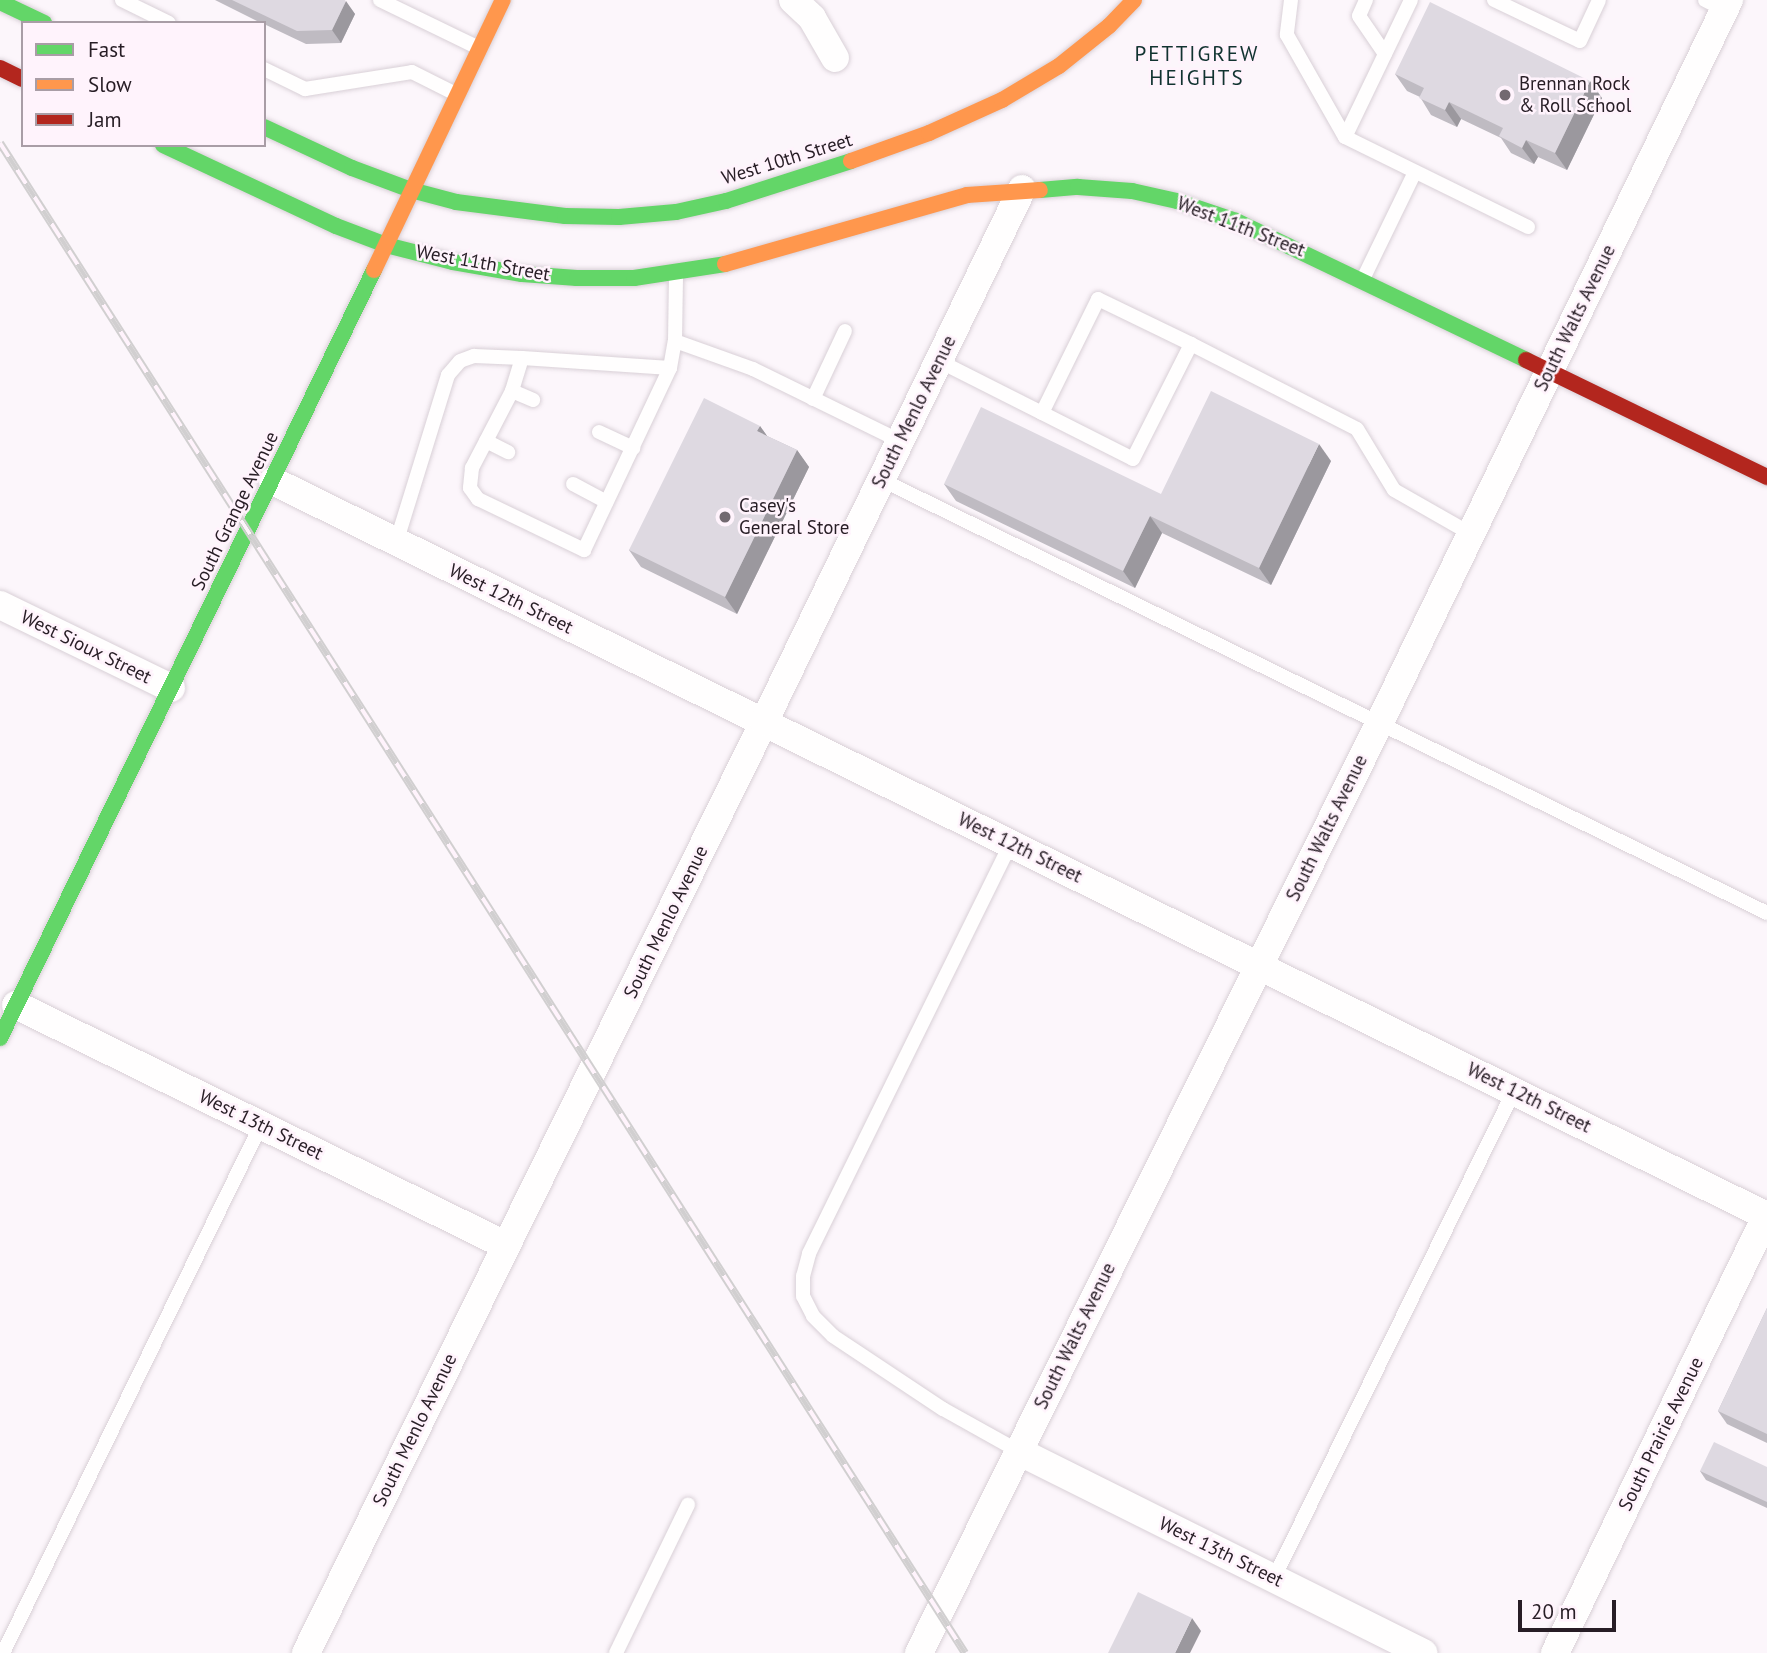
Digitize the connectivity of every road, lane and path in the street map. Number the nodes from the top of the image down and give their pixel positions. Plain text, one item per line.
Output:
1 (122, 0) edge
2 (380, 0) edge
3 (503, 0) edge
4 (793, 0) edge
5 (1134, 0) edge
6 (1291, 0) edge
7 (1366, 0) edge
8 (1411, 0) edge
9 (1495, 0) edge
10 (1600, 0) edge
11 (0, 2) edge
12 (1720, 3) edge
13 (40, 21) edge
14 (165, 21) edge
15 (480, 49) junction
16 (1385, 54) junction
17 (835, 58) dead end
18 (0, 68) edge
19 (266, 70) edge
20 (21, 78) edge
21 (457, 95) junction
22 (266, 128) edge
23 (1345, 137) junction
24 (167, 147) edge
25 (1415, 172) junction
26 (1023, 189) junction
27 (411, 190) junction
28 (1528, 227) dead end
29 (386, 244) junction
30 (677, 272) junction
31 (1362, 280) junction
32 (845, 331) dead end
33 (674, 341) junction
34 (1191, 344) junction
35 (522, 358) junction
36 (939, 361) junction
37 (670, 369) junction
38 (1549, 372) junction
39 (512, 391) junction
40 (813, 399) junction
41 (533, 400) dead end
42 (1042, 413) junction
43 (599, 432) dead end
44 (486, 441) junction
45 (900, 441) junction
46 (633, 448) junction
47 (508, 452) dead end
48 (1767, 477) edge
49 (881, 480) junction
50 (273, 481) junction
51 (573, 484) dead end
52 (607, 502) junction
53 (1471, 534) junction
54 (396, 543) junction
55 (0, 605) edge
56 (172, 688) junction
57 (765, 722) junction
58 (1380, 722) junction
59 (1011, 843) junction
60 (1767, 913) edge
61 (1259, 964) junction
62 (16, 1005) junction
63 (0, 1038) edge
64 (1514, 1091) junction
65 (261, 1125) junction
66 (1767, 1216) edge
67 (505, 1245) junction
68 (1018, 1451) junction
69 (688, 1505) dead end
70 (1274, 1578) junction
71 (3, 1653) edge
72 (306, 1653) edge
73 (616, 1653) edge
74 (919, 1653) edge
75 (1424, 1653) edge
76 (1555, 1653) edge

1 - 14 lane
2 - 15 lane
3 - 15 main road, South Grange Avenue
4 - 17 street
5 - 27 main road, West 10th Street
6 - 23 lane
7 - 16 lane
8 - 16 lane
9 - 10 lane
11 - 13 main road
12 - 38 street, South Walts Avenue
15 - 21 main road, South Grange Avenue
16 - 23 lane
18 - 20 main road
19 - 21 lane
21 - 27 main road, South Grange Avenue
22 - 27 main road
23 - 25 lane
24 - 29 main road
25 - 28 lane
25 - 31 lane
26 - 30 main road, West 11th Street
26 - 31 main road, West 11th Street
26 - 36 street, South Menlo Avenue
27 - 29 main road, South Grange Avenue
29 - 30 main road, West 11th Street
29 - 50 main road, South Grange Avenue
30 - 33 lane
31 - 38 main road, West 11th Street
32 - 40 lane
33 - 37 lane
33 - 40 lane
34 - 42 lane
34 - 42 lane
34 - 53 lane
35 - 37 lane
35 - 39 lane
35 - 54 lane
36 - 42 lane
36 - 45 street, South Menlo Avenue
37 - 46 lane
38 - 48 main road, West 11th Street
38 - 53 street, South Walts Avenue
39 - 41 lane
39 - 44 lane
40 - 45 lane
43 - 46 lane
44 - 47 lane
44 - 52 lane
45 - 49 street, South Menlo Avenue
46 - 52 lane
49 - 57 street, South Menlo Avenue
49 - 58 lane
50 - 54 street, West 12th Street
50 - 56 main road, South Grange Avenue
51 - 52 lane
53 - 58 street, South Walts Avenue
54 - 57 street, West 12th Street
55 - 56 street, West Sioux Street
56 - 62 main road, South Grange Avenue
57 - 59 street, West 12th Street
57 - 67 street, South Menlo Avenue
58 - 60 lane
58 - 61 street, South Walts Avenue
59 - 61 street, West 12th Street
59 - 68 lane
61 - 64 street, West 12th Street
61 - 68 street, South Walts Avenue
62 - 63 main road, South Grange Avenue
62 - 65 street, West 13th Street
64 - 66 street, West 12th Street
64 - 70 lane
65 - 67 street, West 13th Street
65 - 71 lane
66 - 76 street, South Prairie Avenue
67 - 72 street, South Menlo Avenue
68 - 70 street, West 13th Street
68 - 74 street, South Walts Avenue
69 - 73 lane
70 - 75 street, West 13th Street

